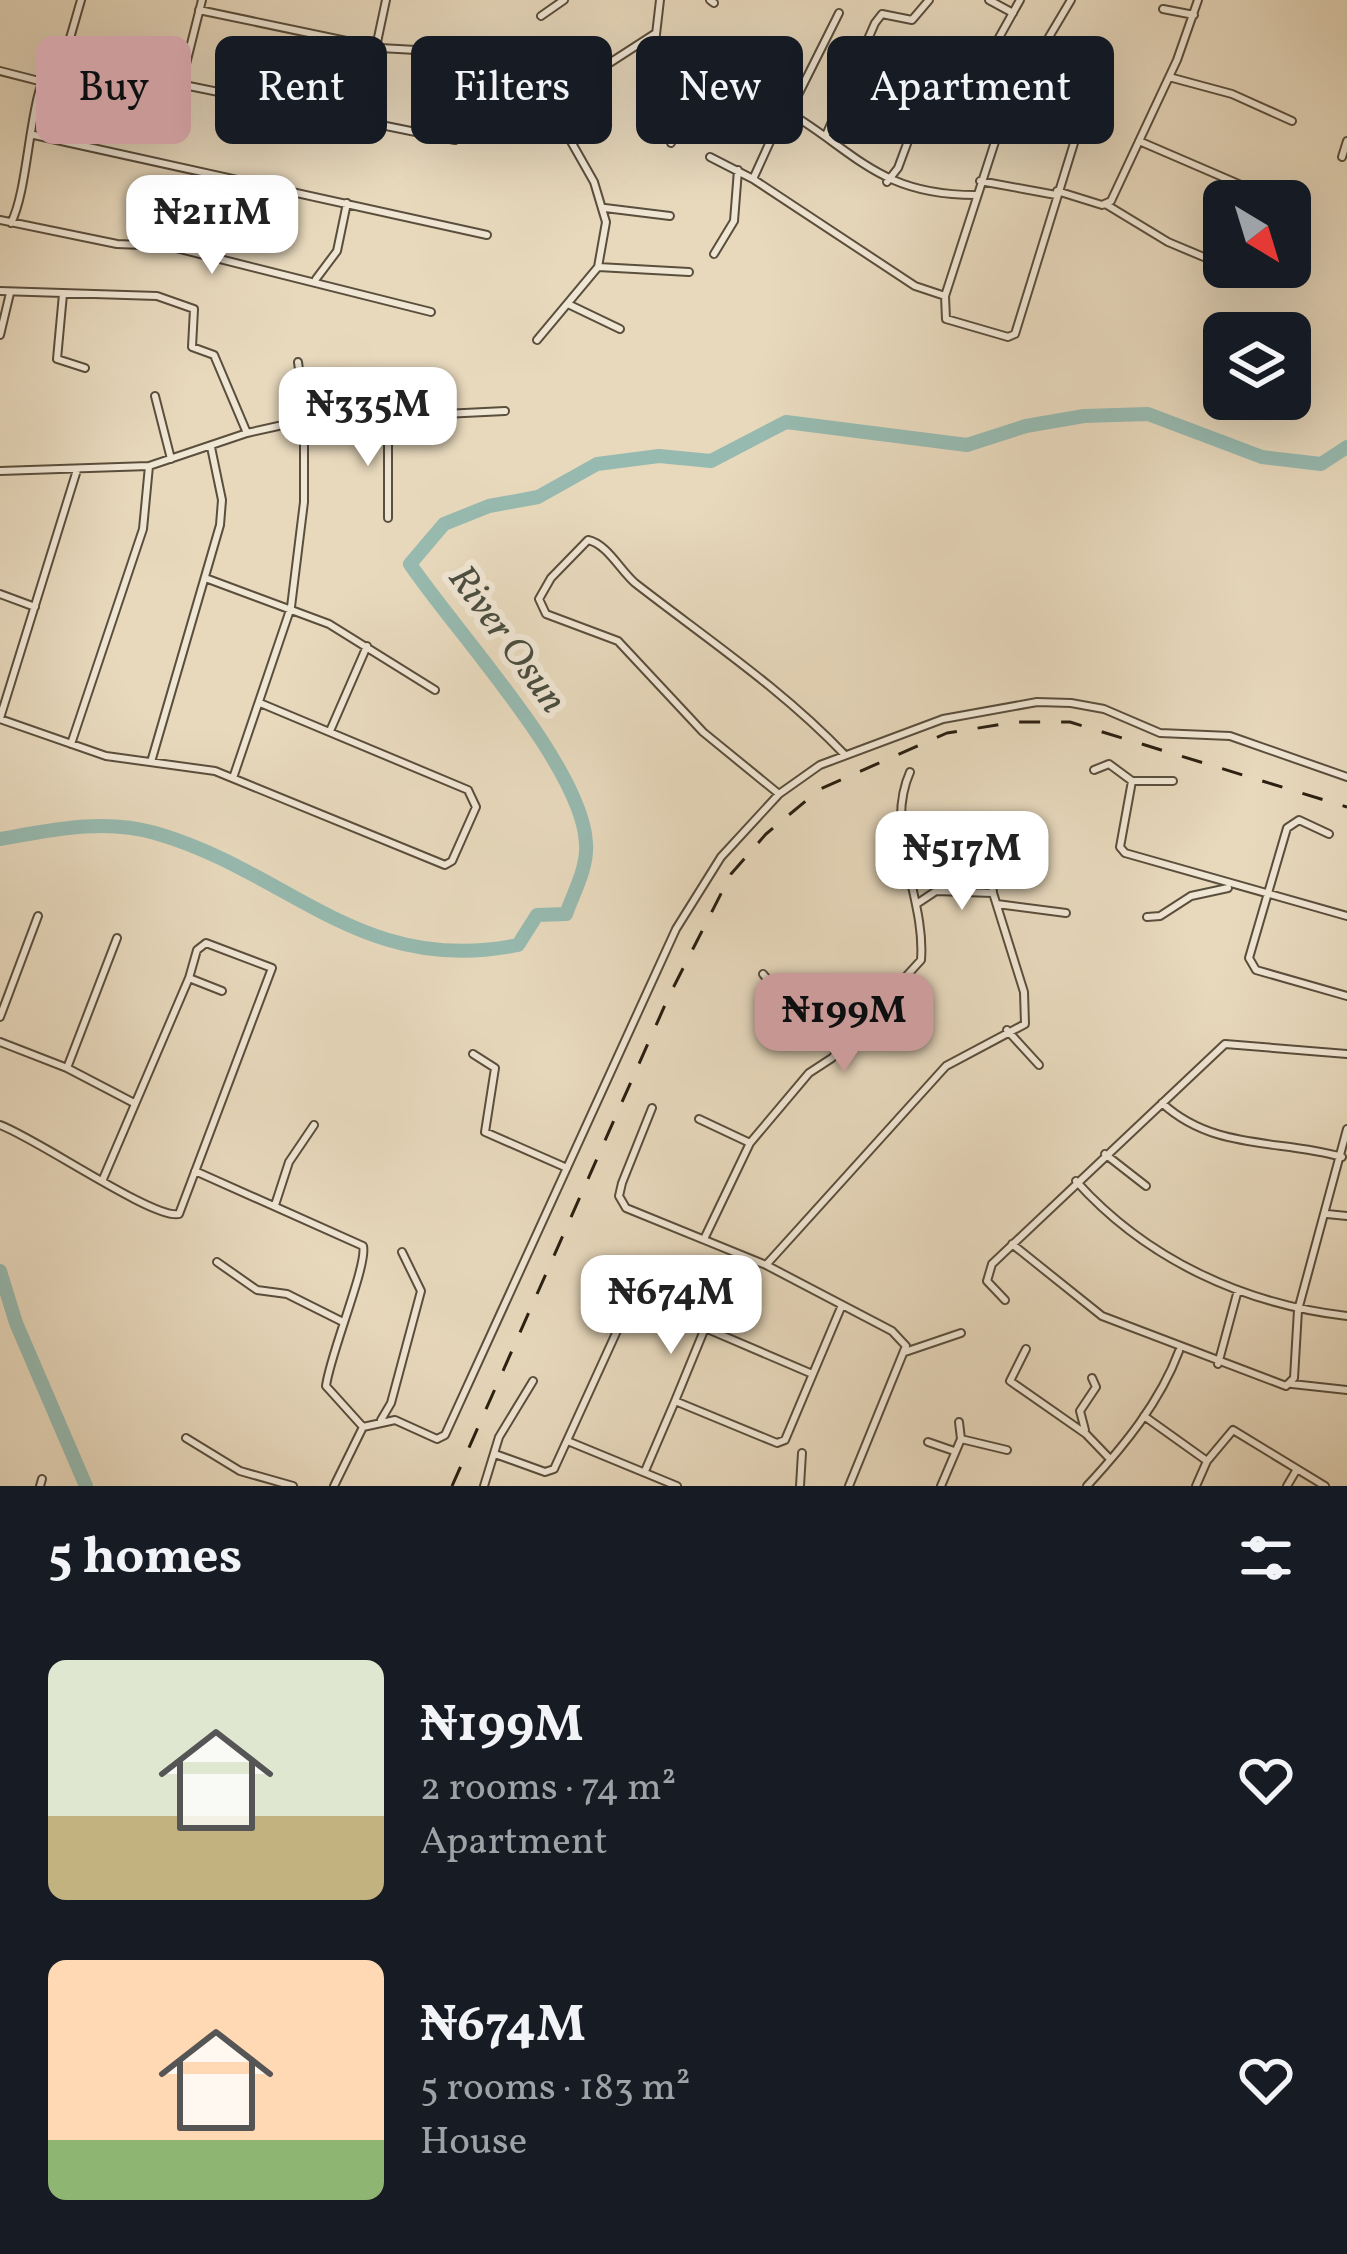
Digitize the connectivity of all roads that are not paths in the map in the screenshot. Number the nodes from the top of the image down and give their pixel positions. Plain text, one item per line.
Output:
1 (81, 0) edge
2 (386, 0) edge
3 (564, 0) edge
4 (660, 0) edge
5 (929, 0) edge
6 (989, 0) edge
7 (1020, 0) edge
8 (1071, 0) edge
9 (1198, 0) edge
10 (201, 5) edge
11 (1163, 9) dead end
12 (1013, 13) junction
13 (839, 14) dead end
14 (1194, 15) junction
15 (541, 16) dead end
16 (656, 33) junction
17 (70, 36) edge
18 (333, 36) edge
19 (378, 36) edge
20 (656, 36) edge
21 (1000, 36) edge
22 (1050, 36) edge
23 (191, 45) edge
24 (0, 71) edge
25 (1169, 77) junction
26 (36, 80) edge
27 (803, 81) edge
28 (191, 90) edge
29 (803, 121) edge
30 (1292, 121) dead end
31 (36, 123) edge
32 (411, 132) edge
33 (34, 135) junction
34 (826, 135) junction
35 (1139, 141) junction
36 (1347, 141) edge
37 (770, 144) edge
38 (907, 144) edge
39 (993, 144) edge
40 (1072, 144) edge
41 (710, 157) dead end
42 (1342, 157) dead end
43 (738, 170) junction
44 (753, 179) junction
45 (1229, 180) edge
46 (980, 181) junction
47 (887, 182) junction
48 (1056, 193) junction
49 (975, 195) junction
50 (347, 203) junction
51 (1107, 205) junction
52 (605, 208) junction
53 (670, 216) dead end
54 (0, 220) edge
55 (10, 223) junction
56 (487, 235) dead end
57 (714, 254) dead end
58 (1203, 257) edge
59 (598, 267) junction
60 (689, 272) dead end
61 (316, 279) junction
62 (0, 292) edge
63 (10, 292) junction
64 (63, 294) junction
65 (945, 296) junction
66 (570, 305) junction
67 (431, 312) dead end
68 (620, 329) dead end
69 (0, 335) edge
70 (537, 340) dead end
71 (298, 362) dead end
72 (85, 368) dead end
73 (155, 396) dead end
74 (506, 410) dead end
75 (388, 419) junction
76 (301, 421) junction
77 (248, 433) junction
78 (212, 447) junction
79 (172, 460) junction
80 (149, 466) junction
81 (77, 470) junction
82 (0, 471) edge
83 (388, 518) dead end
84 (208, 579) junction
85 (0, 594) edge
86 (35, 607) junction
87 (291, 607) junction
88 (367, 646) junction
89 (434, 690) dead end
90 (260, 703) junction
91 (0, 718) edge
92 (329, 732) junction
93 (70, 745) junction
94 (845, 754) junction
95 (151, 763) junction
96 (1094, 770) dead end
97 (910, 772) dead end
98 (1347, 777) edge
99 (233, 778) junction
100 (1132, 781) junction
101 (1173, 781) dead end
102 (779, 794) junction
103 (1328, 834) dead end
104 (986, 837) dead end
105 (1231, 886) junction
106 (993, 893) junction
107 (1267, 896) junction
108 (918, 903) junction
109 (998, 904) junction
110 (1066, 913) dead end
111 (38, 916) dead end
112 (1347, 916) edge
113 (1147, 917) dead end
114 (117, 938) dead end
115 (763, 974) dead end
116 (189, 978) junction
117 (222, 992) dead end
118 (1347, 997) edge
119 (0, 1017) edge
120 (1007, 1030) junction
121 (0, 1042) edge
122 (846, 1043) junction
123 (473, 1054) dead end
124 (1347, 1054) edge
125 (1040, 1065) dead end
126 (67, 1068) junction
127 (134, 1103) junction
128 (1162, 1103) junction
129 (652, 1108) dead end
130 (699, 1119) dead end
131 (0, 1125) edge
132 (314, 1125) dead end
133 (1347, 1129) edge
134 (750, 1143) junction
135 (1105, 1154) junction
136 (1342, 1157) junction
137 (568, 1168) junction
138 (195, 1171) junction
139 (103, 1179) junction
140 (1076, 1181) junction
141 (1147, 1186) dead end
142 (274, 1205) junction
143 (1326, 1214) junction
144 (1347, 1216) edge
145 (704, 1238) junction
146 (1012, 1244) junction
147 (402, 1252) dead end
148 (217, 1262) dead end
149 (766, 1265) junction
150 (1238, 1290) junction
151 (1004, 1300) dead end
152 (842, 1305) junction
153 (627, 1309) dead end
154 (1298, 1310) junction
155 (1347, 1316) edge
156 (340, 1322) junction
157 (961, 1333) dead end
158 (1026, 1348) dead end
159 (1179, 1349) junction
160 (905, 1352) junction
161 (1217, 1364) junction
162 (810, 1373) junction
163 (1092, 1378) dead end
164 (533, 1381) dead end
165 (1292, 1384) junction
166 (1347, 1390) edge
167 (676, 1401) junction
168 (1144, 1416) junction
169 (381, 1420) junction
170 (959, 1422) dead end
171 (363, 1427) junction
172 (1086, 1434) junction
173 (186, 1438) dead end
174 (961, 1439) junction
175 (570, 1442) junction
176 (928, 1442) dead end
177 (1007, 1450) dead end
178 (954, 1451) junction
179 (495, 1454) junction
180 (802, 1454) dead end
181 (1110, 1460) junction
182 (1207, 1461) junction
183 (1297, 1469) junction
184 (645, 1472) junction
185 (292, 1486) edge
186 (334, 1486) edge
187 (484, 1486) edge
188 (677, 1486) edge
189 (800, 1486) edge
190 (849, 1486) edge
191 (941, 1486) edge
192 (1088, 1486) edge
193 (1196, 1486) edge
194 (1287, 1486) edge
195 (1325, 1486) edge

1 - 17 street
2 - 19 street
3 - 15 street
4 - 16 street
5 - 34 street
6 - 12 street
7 - 12 street
8 - 22 street
9 - 14 street
10 - 18 street
10 - 23 street
11 - 14 street
12 - 21 street
13 - 27 street
14 - 25 street
16 - 20 street
16 - 52 street
24 - 26 street
25 - 30 street
25 - 35 street
28 - 32 street
29 - 34 street
31 - 33 street
33 - 50 street
33 - 55 street
34 - 47 street
35 - 45 street
35 - 51 street
36 - 42 street
37 - 44 street
38 - 47 street
39 - 46 street
40 - 48 street
41 - 43 street
43 - 44 street
43 - 57 street
44 - 65 street
46 - 48 street
46 - 49 street
47 - 49 street
48 - 51 street
48 - 65 street
49 - 65 street
50 - 56 street
50 - 61 street
51 - 58 street
52 - 53 street
52 - 59 street
54 - 55 street
55 - 61 street
59 - 60 street
59 - 66 street
61 - 67 street
62 - 63 street
63 - 64 street
63 - 69 street
64 - 72 street
64 - 77 street
66 - 68 street
66 - 70 street
71 - 76 street
73 - 79 street
74 - 75 street
75 - 76 street
75 - 83 street
76 - 77 street
76 - 87 street
77 - 78 street
78 - 79 street
78 - 84 street
79 - 80 street
80 - 81 street
80 - 93 street
81 - 82 street
81 - 86 street
84 - 87 street
84 - 95 street
85 - 86 street
86 - 91 street
87 - 88 street
87 - 90 street
88 - 89 street
88 - 92 street
90 - 92 street
90 - 99 street
91 - 93 street
92 - 99 street
93 - 95 street
94 - 98 street
94 - 102 street
94 - 102 street
95 - 99 street
96 - 100 street
97 - 108 street
100 - 101 street
100 - 105 street
102 - 137 street
103 - 107 street
104 - 106 street
105 - 107 street
105 - 113 street
106 - 108 street
106 - 109 street
107 - 112 street
107 - 118 street
108 - 122 street
109 - 110 street
109 - 120 street
111 - 119 street
114 - 126 street
115 - 122 street
116 - 117 street
116 - 127 street
116 - 138 street
120 - 125 street
120 - 149 street
121 - 126 street
122 - 134 street
123 - 137 street
124 - 128 street
126 - 127 street
127 - 139 street
128 - 135 street
128 - 136 street
129 - 145 street
130 - 134 street
131 - 139 street
132 - 142 street
133 - 136 street
134 - 145 street
135 - 140 street
135 - 141 street
136 - 143 street
137 - 169 street
138 - 139 street
138 - 142 street
140 - 146 street
140 - 150 street
142 - 156 street
143 - 144 street
143 - 154 street
145 - 149 street
146 - 151 street
146 - 159 street
147 - 169 street
148 - 156 street
149 - 152 street
150 - 154 street
150 - 161 street
152 - 160 street
152 - 162 street
153 - 175 street
154 - 155 street
154 - 165 street
156 - 171 street
157 - 160 street
158 - 172 street
159 - 161 street
159 - 168 street
160 - 190 street
161 - 165 street
162 - 167 street
162 - 167 street
163 - 172 street
164 - 179 street
165 - 166 street
167 - 184 street
168 - 181 street
168 - 182 street
169 - 171 street
170 - 174 street
171 - 186 street
172 - 181 street
173 - 185 street
174 - 177 street
174 - 178 street
175 - 179 street
175 - 184 street
176 - 178 street
178 - 191 street
179 - 187 street
180 - 189 street
181 - 192 street
182 - 183 street
182 - 193 street
183 - 194 street
183 - 195 street
184 - 188 street

